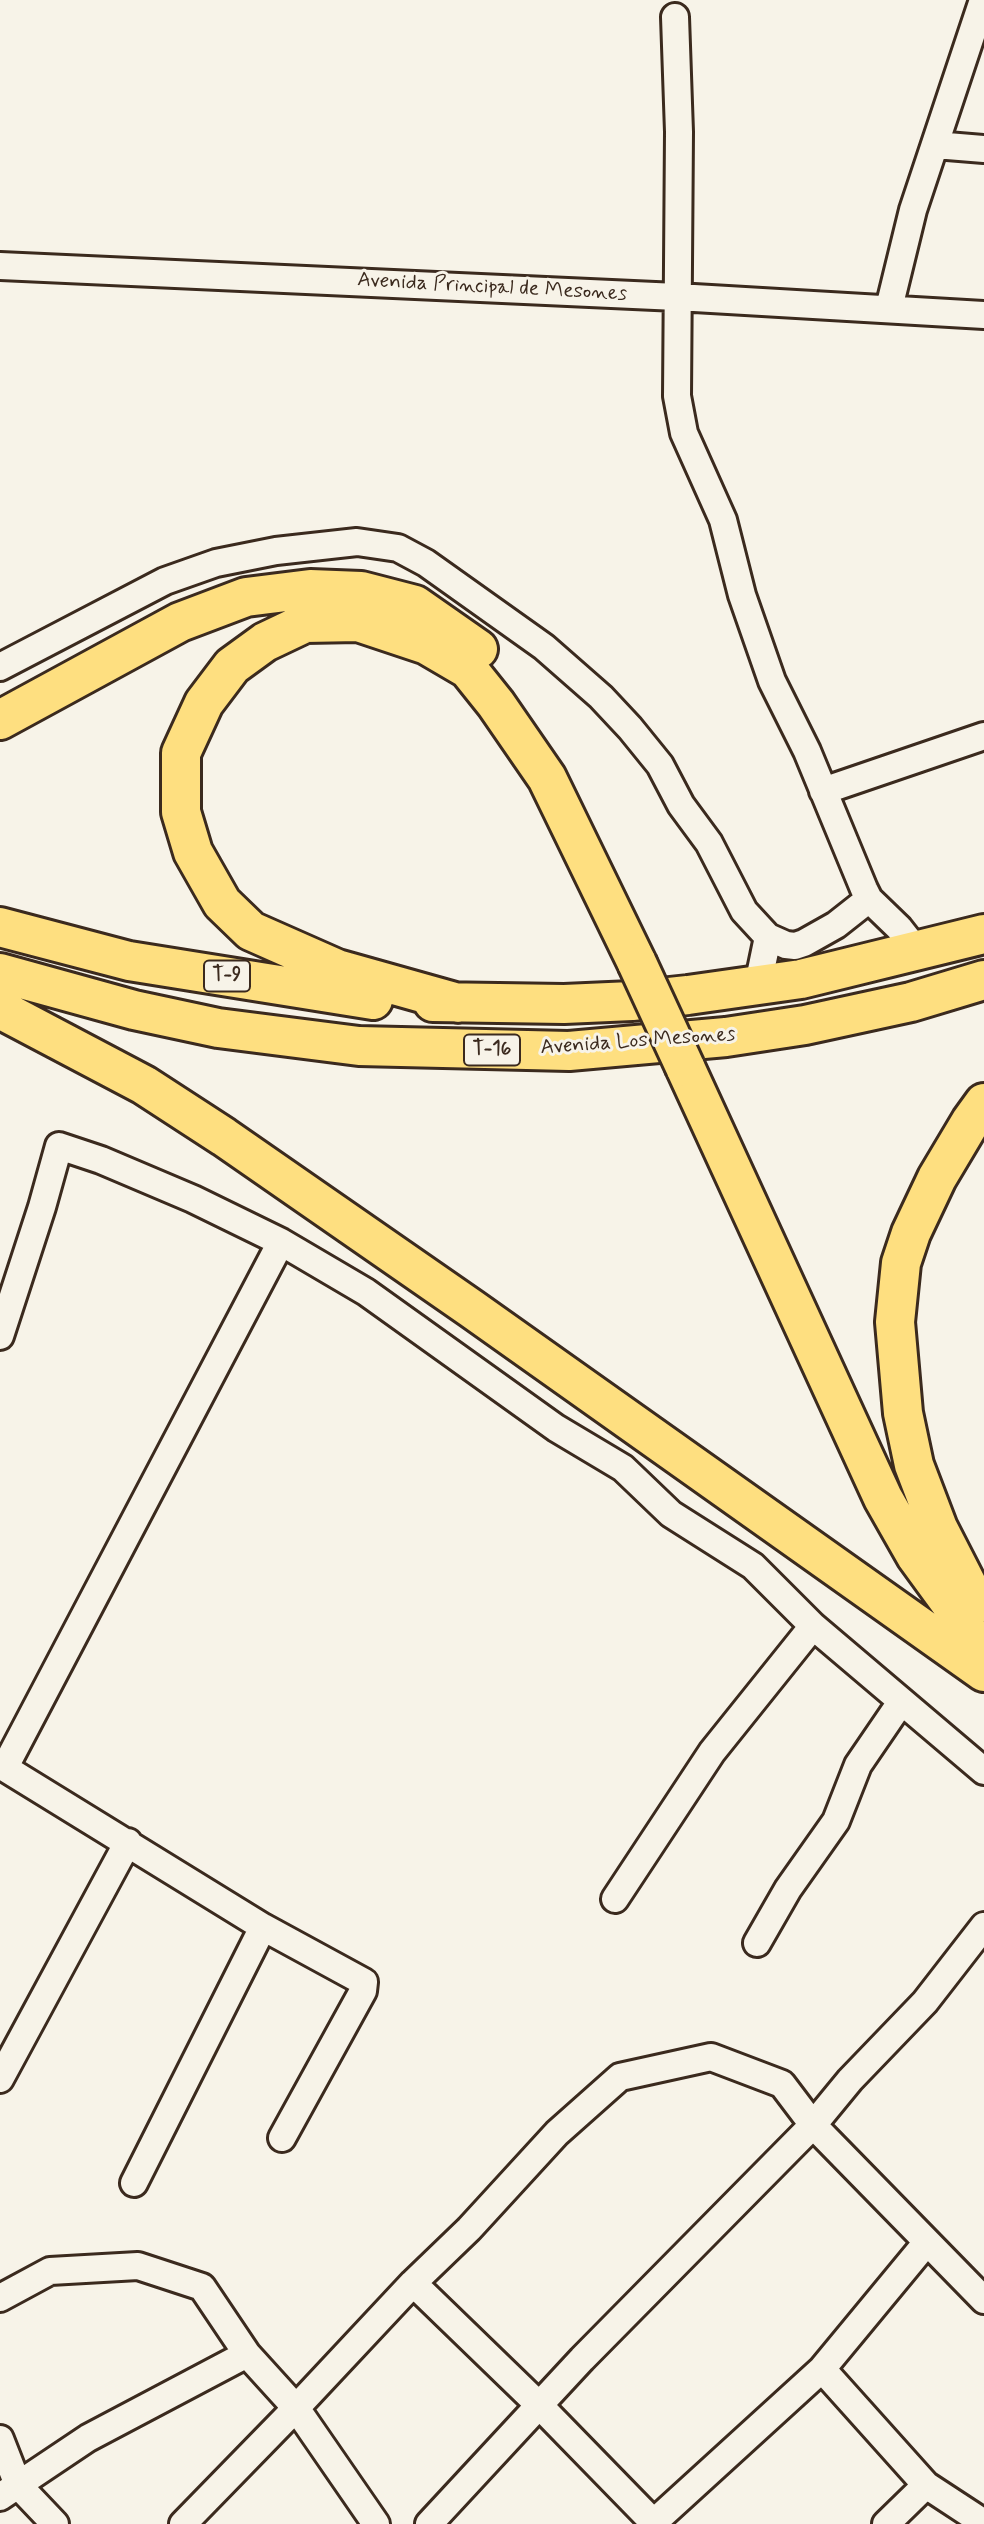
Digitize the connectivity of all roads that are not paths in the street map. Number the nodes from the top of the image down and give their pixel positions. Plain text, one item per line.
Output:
1 (983, 0) edge
2 (674, 17) dead end
3 (935, 145) junction
4 (984, 149) edge
5 (0, 267) edge
6 (677, 297) junction
7 (889, 308) junction
8 (984, 315) edge
9 (0, 667) edge
10 (0, 719) edge
11 (984, 736) edge
12 (824, 791) junction
13 (869, 899) junction
14 (0, 927) edge
15 (984, 934) edge
16 (768, 937) junction
17 (917, 951) junction
18 (644, 962) junction
19 (0, 973) edge
20 (984, 980) edge
21 (758, 985) junction
22 (457, 1003) junction
23 (0, 1009) edge
24 (984, 1103) edge
25 (281, 1242) junction
26 (0, 1336) edge
27 (982, 1618) edge
28 (813, 1626) junction
29 (984, 1672) edge
30 (901, 1702) junction
31 (2, 1766) edge
32 (984, 1771) edge
33 (128, 1842) junction
34 (615, 1899) dead end
35 (984, 1926) edge
36 (263, 1927) junction
37 (757, 1943) dead end
38 (0, 2079) edge
39 (813, 2125) junction
40 (282, 2138) dead end
41 (134, 2183) dead end
42 (927, 2242) junction
43 (413, 2283) junction
44 (0, 2298) edge
45 (984, 2300) edge
46 (247, 2354) junction
47 (821, 2369) junction
48 (539, 2405) junction
49 (296, 2408) junction
50 (0, 2439) edge
51 (926, 2484) junction
52 (9, 2491) edge
53 (984, 2523) edge
54 (55, 2524) edge
55 (183, 2524) edge
56 (376, 2524) edge
57 (429, 2524) edge
58 (653, 2524) edge
59 (886, 2524) edge

1 - 3 street
2 - 6 street
3 - 4 street
3 - 7 street
5 - 6 street, Avenida Principal de Mesones
6 - 7 street, Avenida Principal de Mesones
6 - 12 street
7 - 8 street, Avenida Principal de Mesones
9 - 16 street
10 - 18 highway
11 - 12 street
12 - 13 street
13 - 16 street
13 - 17 street
14 - 22 highway, Avenida Los Mesones / T-9
15 - 17 highway, Avenida Los Mesones / T-16
16 - 21 street
17 - 21 highway, Avenida Los Mesones / T-16
18 - 22 highway
18 - 27 highway
19 - 20 highway, Avenida Los Mesones / T-16
21 - 22 highway, Avenida Los Mesones / T-16
23 - 29 highway
24 - 27 highway
25 - 26 street
25 - 28 street
25 - 31 street
28 - 30 street
28 - 34 street
30 - 32 street
30 - 37 street
31 - 33 street
33 - 36 street
33 - 38 street
35 - 39 street
36 - 40 street
36 - 41 street
39 - 42 street
39 - 43 street
39 - 48 street
42 - 45 street
42 - 47 street
43 - 48 street
43 - 49 street
44 - 46 street
46 - 49 street
46 - 52 street
47 - 51 street
47 - 58 street
48 - 57 street
48 - 58 street
49 - 55 street
49 - 56 street
50 - 52 street
51 - 53 street
51 - 59 street
52 - 54 street

